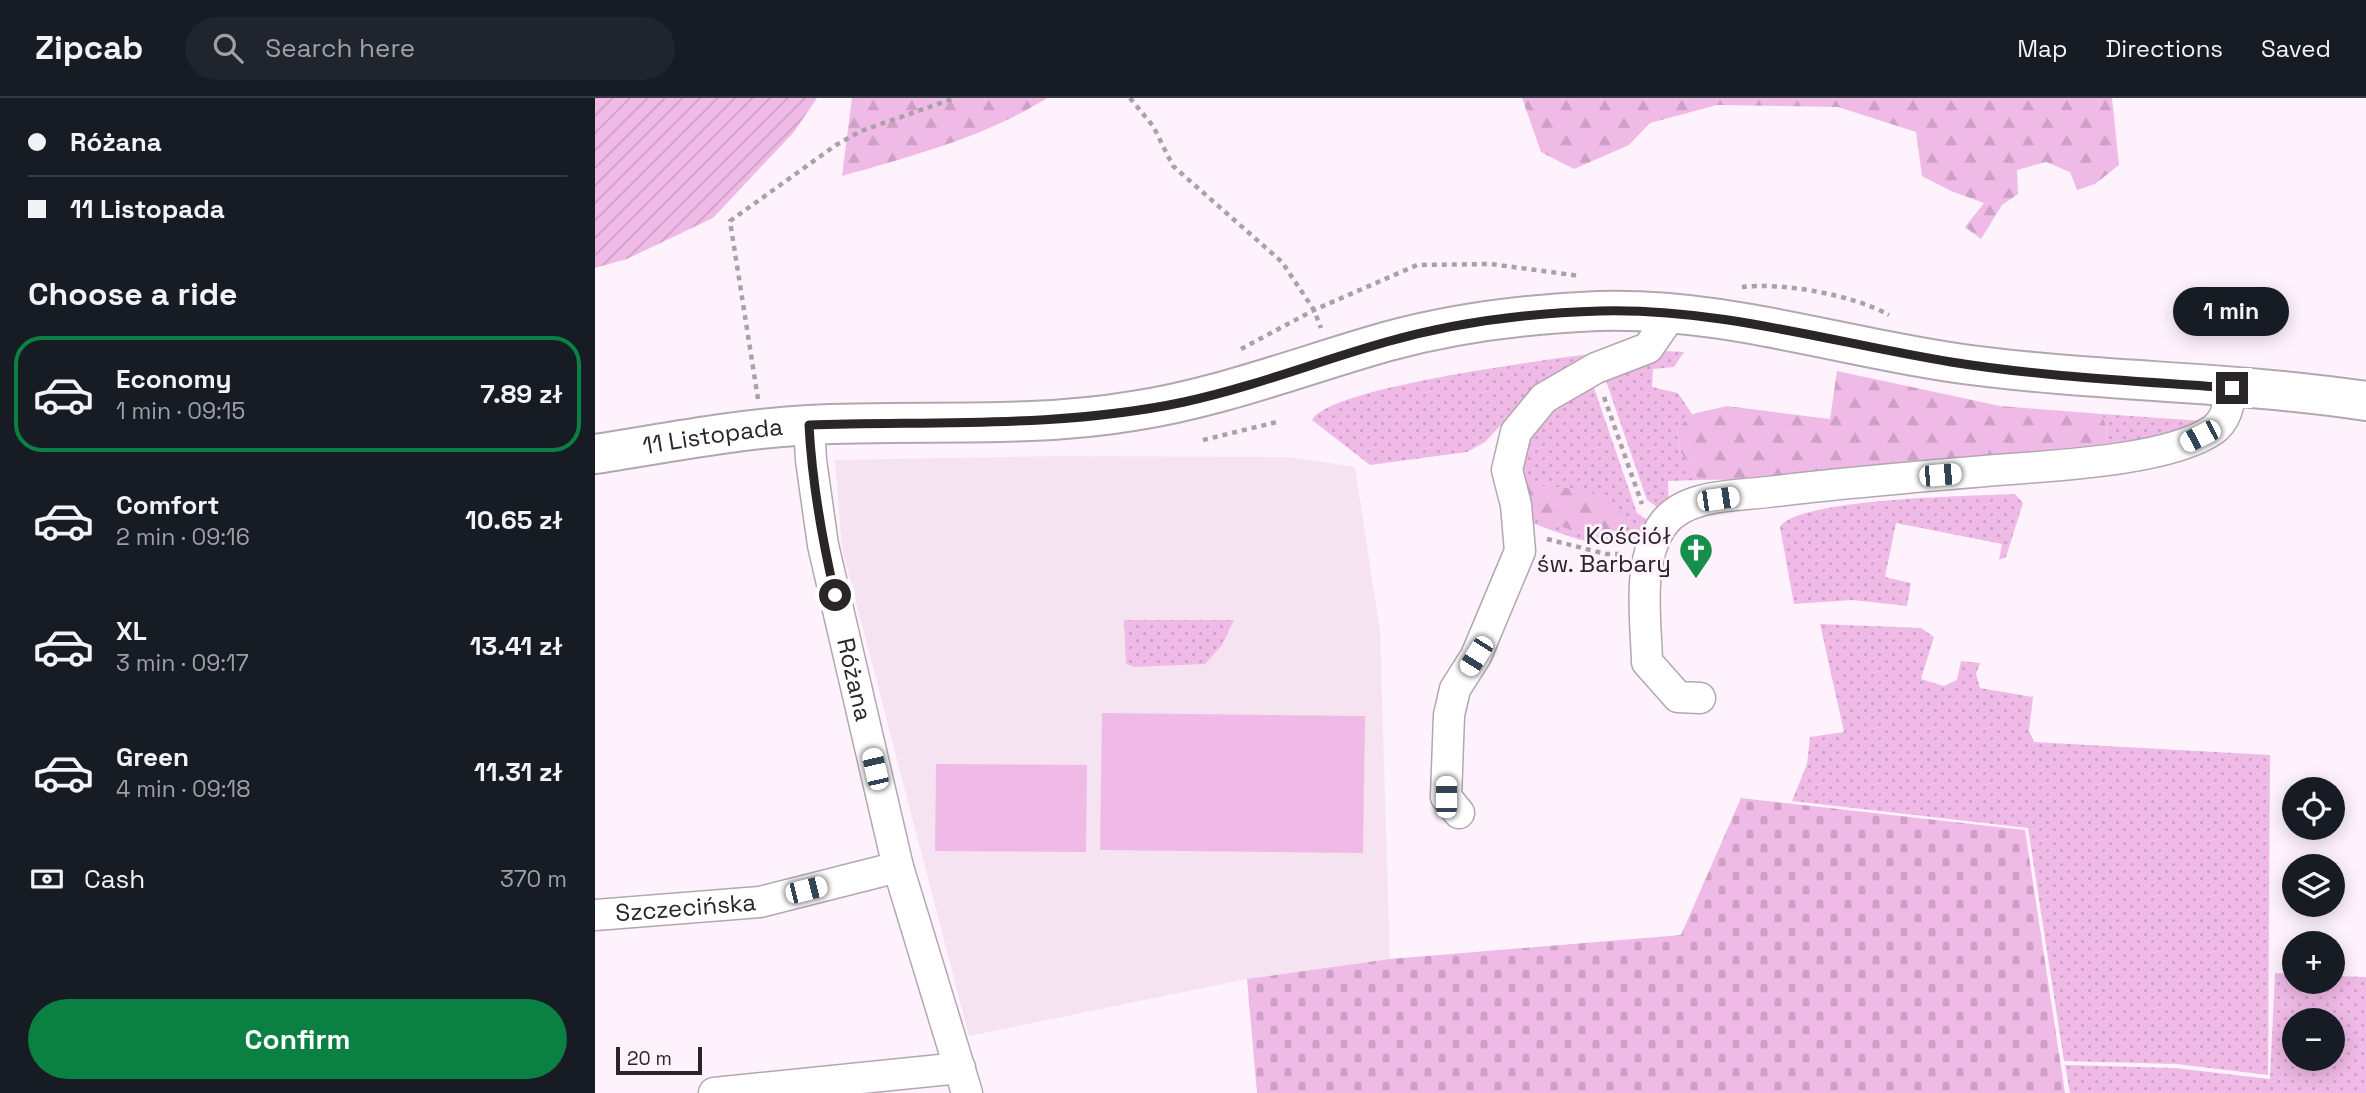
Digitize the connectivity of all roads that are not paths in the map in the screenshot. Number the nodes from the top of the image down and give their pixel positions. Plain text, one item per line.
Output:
1 (1673, 312) junction
2 (2232, 388) junction
3 (2366, 401) edge
4 (809, 425) junction
5 (595, 454) edge
6 (1700, 698) dead end
7 (1459, 813) dead end
8 (898, 867) junction
9 (595, 915) edge
10 (963, 1081) edge
11 (714, 1093) edge

1 - 2 main road, 11 Listopada
1 - 4 main road, 11 Listopada
1 - 7 street
2 - 3 main road, 11 Listopada
2 - 6 street
4 - 5 main road, 11 Listopada
4 - 8 street, Różana
8 - 9 street, Szczecińska
8 - 10 street, Różana
10 - 11 street

